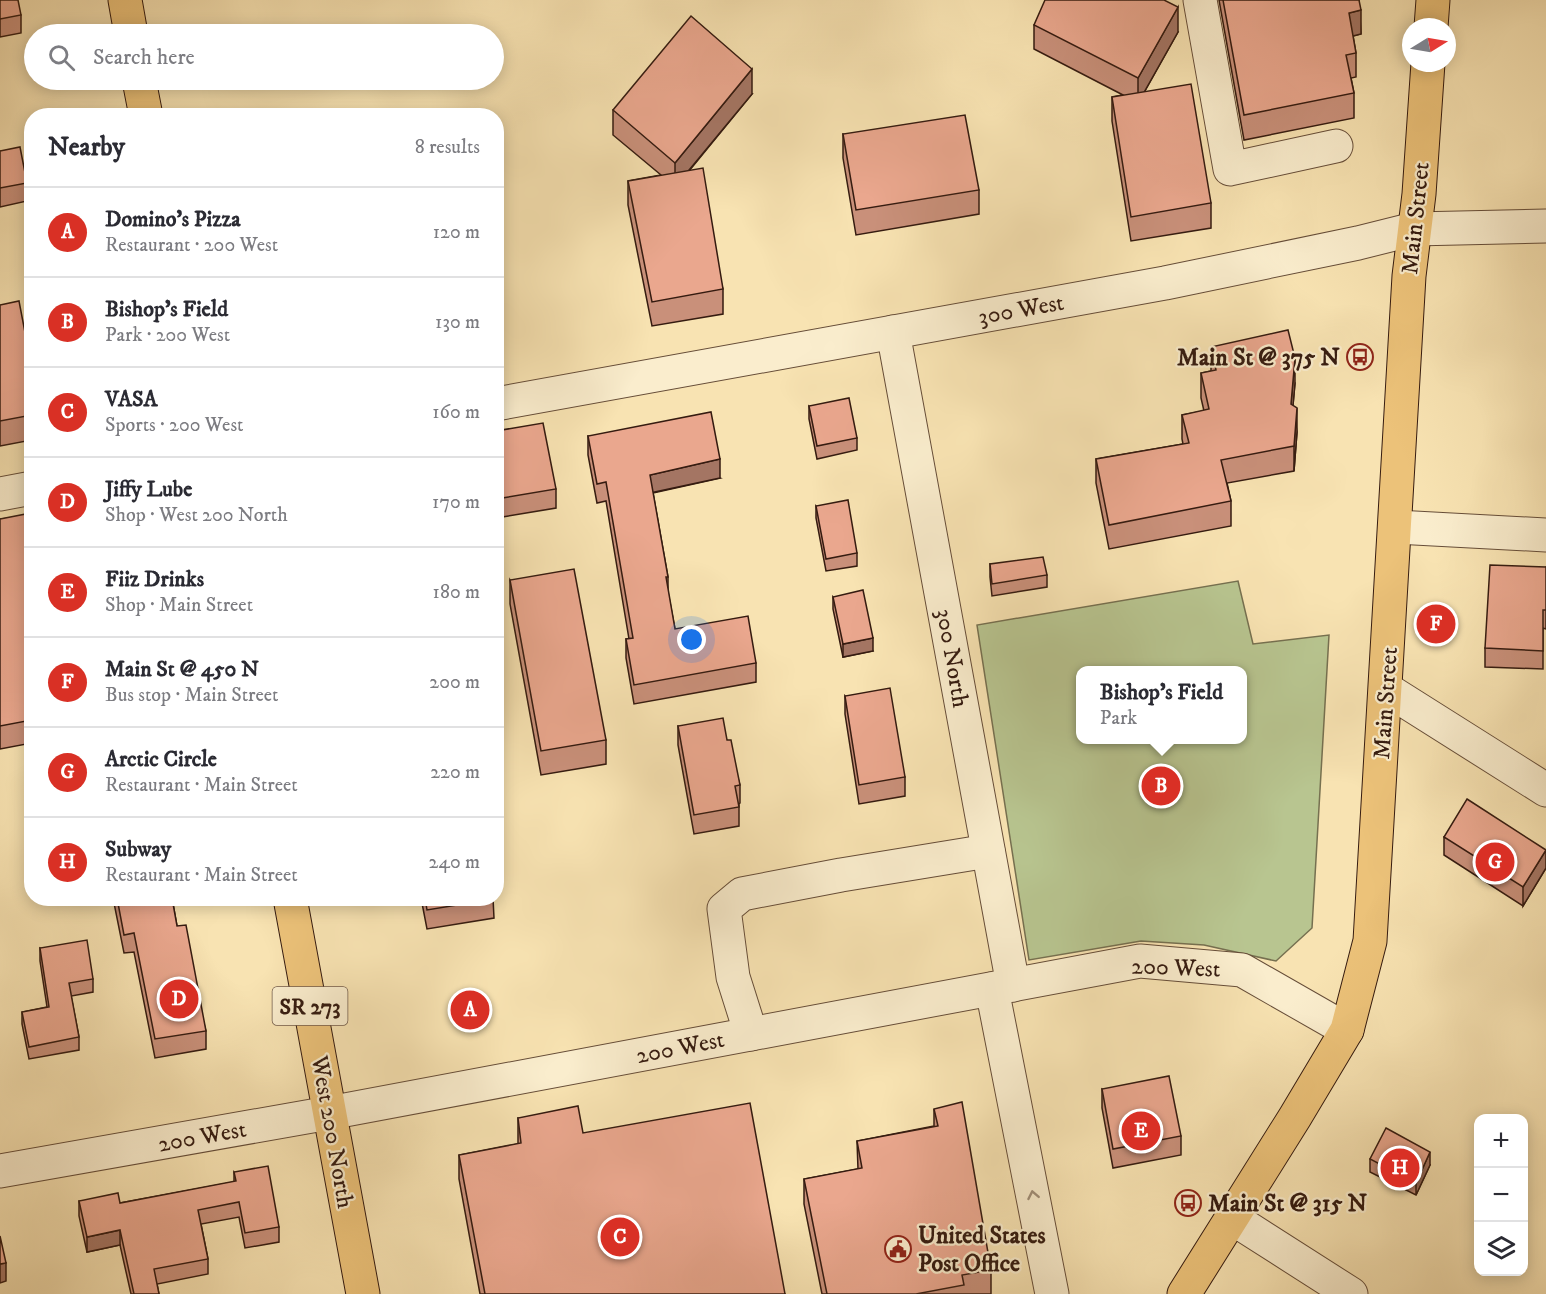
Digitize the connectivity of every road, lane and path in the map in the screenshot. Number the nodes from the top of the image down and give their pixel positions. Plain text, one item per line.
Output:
1 (125, 0) edge
2 (1200, 0) edge
3 (1433, 0) edge
4 (1432, 18) edge
5 (129, 24) edge
6 (1427, 72) edge
7 (141, 90) edge
8 (144, 108) edge
9 (1336, 146) dead end
10 (1546, 226) edge
11 (1414, 229) junction
12 (893, 332) junction
13 (504, 403) edge
14 (24, 490) edge
15 (0, 494) edge
16 (1396, 527) junction
17 (1546, 535) edge
18 (1386, 689) junction
19 (1546, 790) edge
20 (988, 851) junction
21 (291, 906) edge
22 (1002, 987) junction
23 (1347, 1030) junction
24 (751, 1034) junction
25 (329, 1113) junction
26 (0, 1171) edge
27 (1232, 1218) junction
28 (363, 1294) edge
29 (1052, 1294) edge
30 (1184, 1294) edge
31 (1351, 1294) edge

1 - 5 main road
2 - 9 street
3 - 4 main road
6 - 11 main road, Main Street
7 - 8 main road
10 - 11 street, 300 West
11 - 12 street, 300 West
11 - 16 main road, Main Street
12 - 13 street, 300 West
12 - 20 street, 300 North
14 - 15 street
16 - 17 street
16 - 18 main road, Main Street
18 - 19 street
18 - 23 main road, Main Street
20 - 22 street, 300 North
20 - 24 street
21 - 25 main road, West 200 North / SR 273
22 - 23 street, 200 West
22 - 24 street, 200 West
29 -> 22 street, 300 North
23 - 27 main road, Main Street
24 - 25 street, 200 West
25 - 26 street, 200 West
25 - 28 main road, West 200 North / SR 273
27 - 30 main road, Main Street
27 - 31 street

